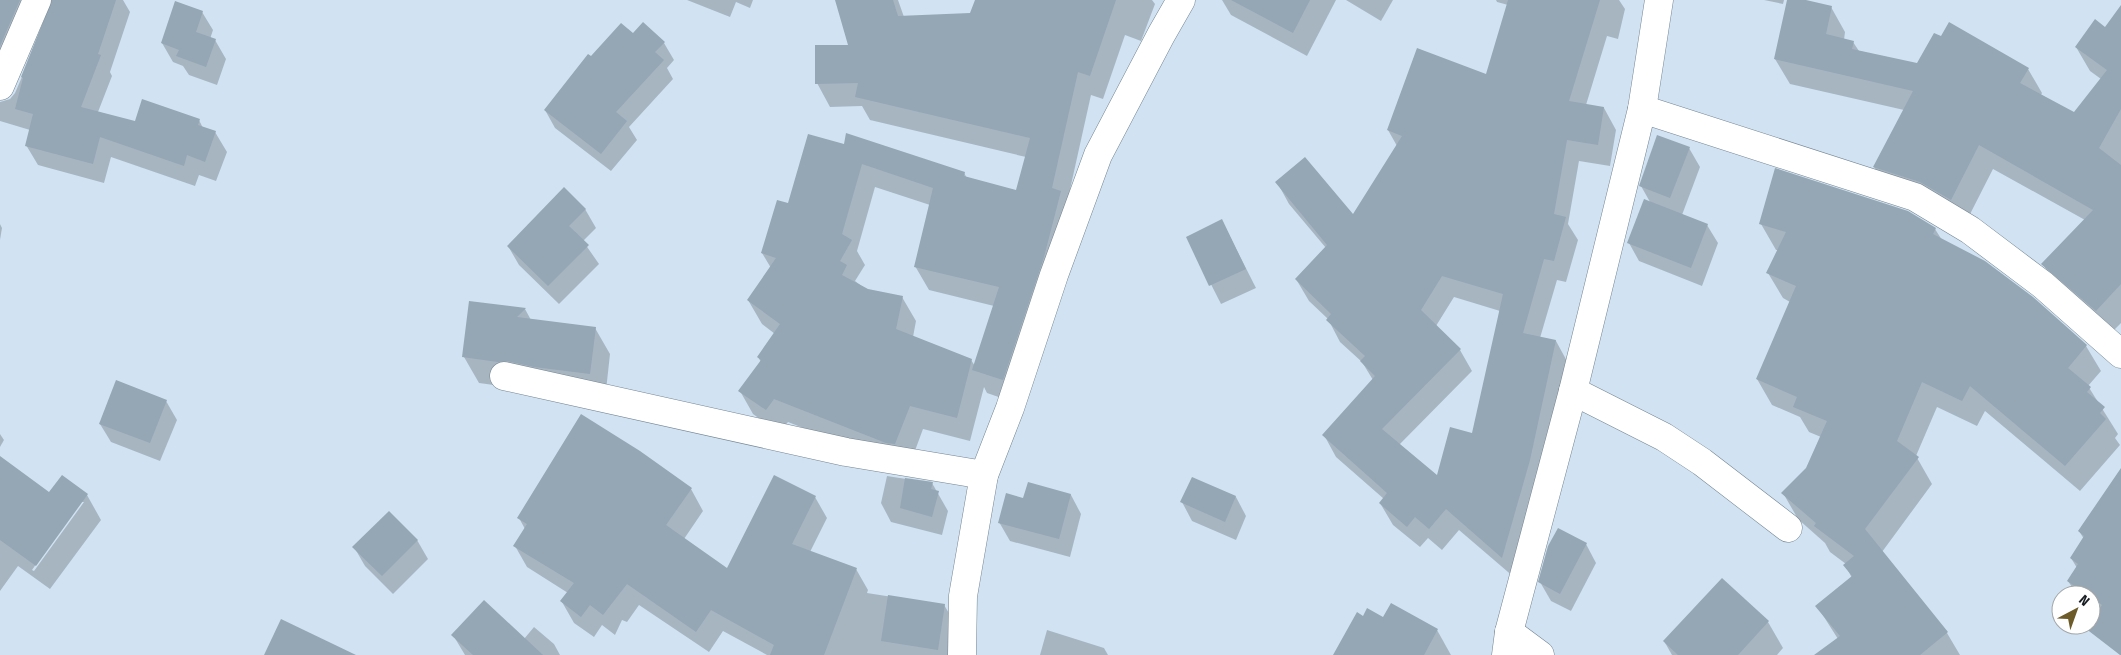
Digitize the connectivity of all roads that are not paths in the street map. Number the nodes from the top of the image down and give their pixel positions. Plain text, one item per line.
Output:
1 (37, 0) edge
2 (1181, 0) edge
3 (1659, 0) edge
4 (0, 86) edge
5 (1642, 109) junction
6 (2121, 354) edge
7 (504, 376) dead end
8 (1573, 391) junction
9 (984, 475) junction
10 (1788, 528) dead end
11 (1508, 644) edge
12 (962, 655) edge
13 (1540, 655) edge

1 - 4 street
2 - 9 street
3 - 5 street
5 - 6 street
5 - 8 street
7 - 9 street
8 - 10 street
8 - 11 street
9 - 12 street
11 - 13 street

